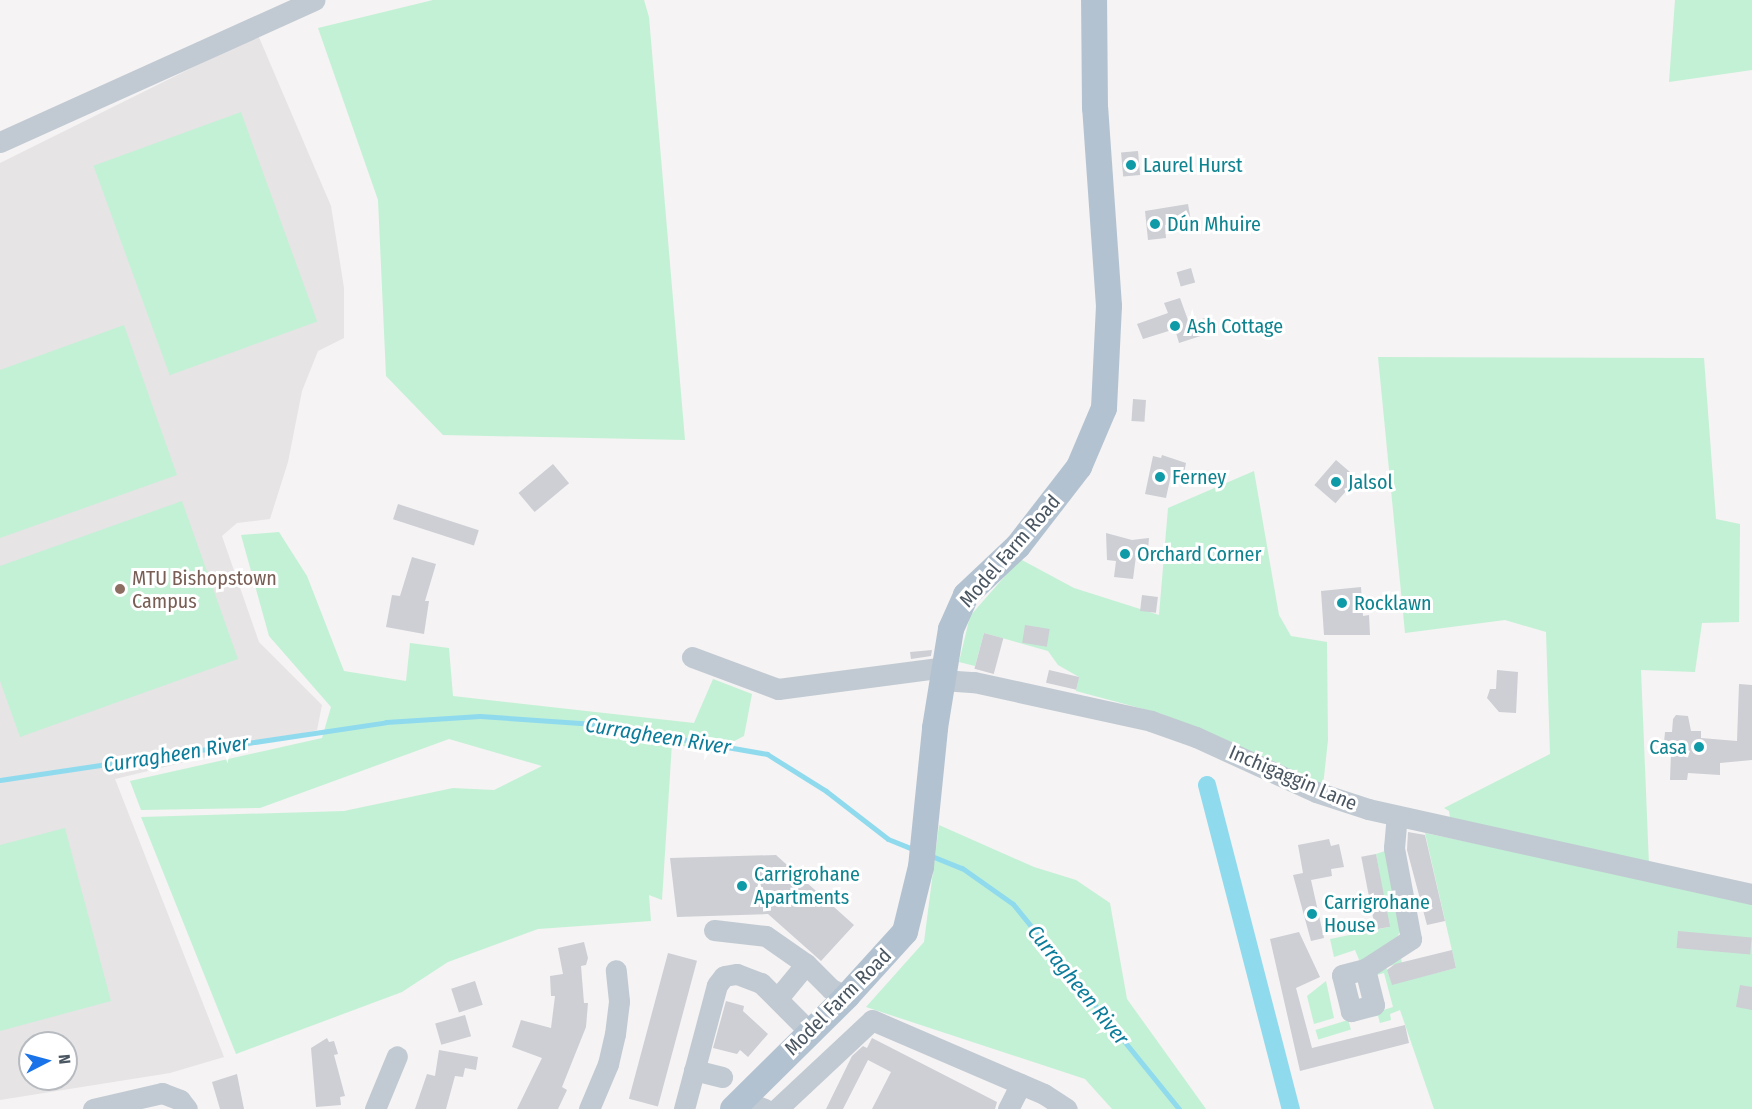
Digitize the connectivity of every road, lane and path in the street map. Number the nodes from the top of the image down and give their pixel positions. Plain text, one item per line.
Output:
1 (314, 0) edge
2 (1094, 0) edge
3 (0, 142) edge
4 (692, 657) dead end
5 (943, 674) junction
6 (1397, 816) junction
7 (1752, 894) edge
8 (714, 930) dead end
9 (806, 964) junction
10 (1365, 969) dead end
11 (616, 970) dead end
12 (847, 996) junction
13 (778, 998) junction
14 (810, 1032) junction
15 (397, 1056) dead end
16 (694, 1070) junction
17 (722, 1077) dead end
18 (1021, 1084) junction
19 (747, 1106) edge
20 (93, 1109) edge
21 (187, 1109) edge
22 (375, 1109) edge
23 (589, 1109) edge
24 (684, 1109) edge
25 (777, 1109) edge
26 (1008, 1109) edge
27 (1067, 1109) edge

1 - 3 street
2 - 5 main road, Model Farm Road
4 - 5 street, Inchigaggin Lane
5 - 6 street, Inchigaggin Lane
5 - 12 main road, Model Farm Road
6 - 7 street, Inchigaggin Lane
6 - 10 street
8 - 9 street
9 - 12 street
9 - 13 street
11 - 23 street
12 - 14 main road, Model Farm Road
13 - 14 street
13 - 16 street
14 - 19 main road, Model Farm Road
15 - 22 street
16 - 17 street
16 - 24 street
18 - 25 street
18 - 26 street
18 - 27 street
20 - 21 street

